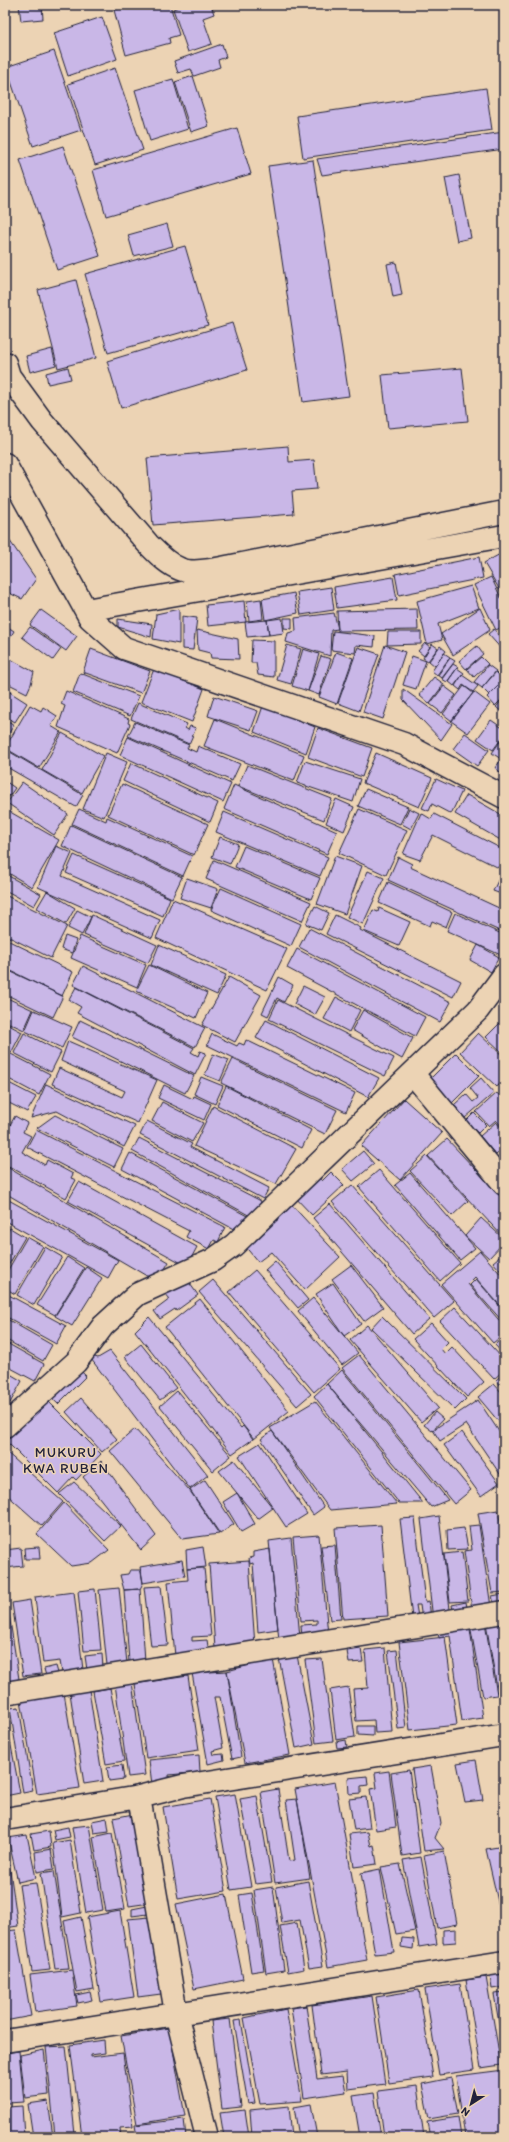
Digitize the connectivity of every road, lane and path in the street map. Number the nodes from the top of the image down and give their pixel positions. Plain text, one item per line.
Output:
1 (5, 363) edge
2 (5, 464) edge
3 (504, 512) edge
4 (504, 536) edge
5 (86, 610) junction
6 (504, 797) edge
7 (504, 975) edge
8 (413, 1074) junction
9 (504, 1184) edge
10 (5, 1426) edge
11 (504, 1612) edge
12 (5, 1693) edge
13 (504, 1735) edge
14 (139, 1797) junction
15 (5, 1819) edge
16 (504, 1962) edge
17 (176, 2013) junction
18 (5, 2042) edge
19 (207, 2137) edge

1 - 3 street
2 - 5 street
4 - 5 street
5 - 6 street
7 - 8 street
8 - 9 street
8 - 10 street
11 - 12 street
13 - 14 street
14 - 15 street
14 - 17 street
16 - 17 street
17 - 18 street
17 - 19 street

